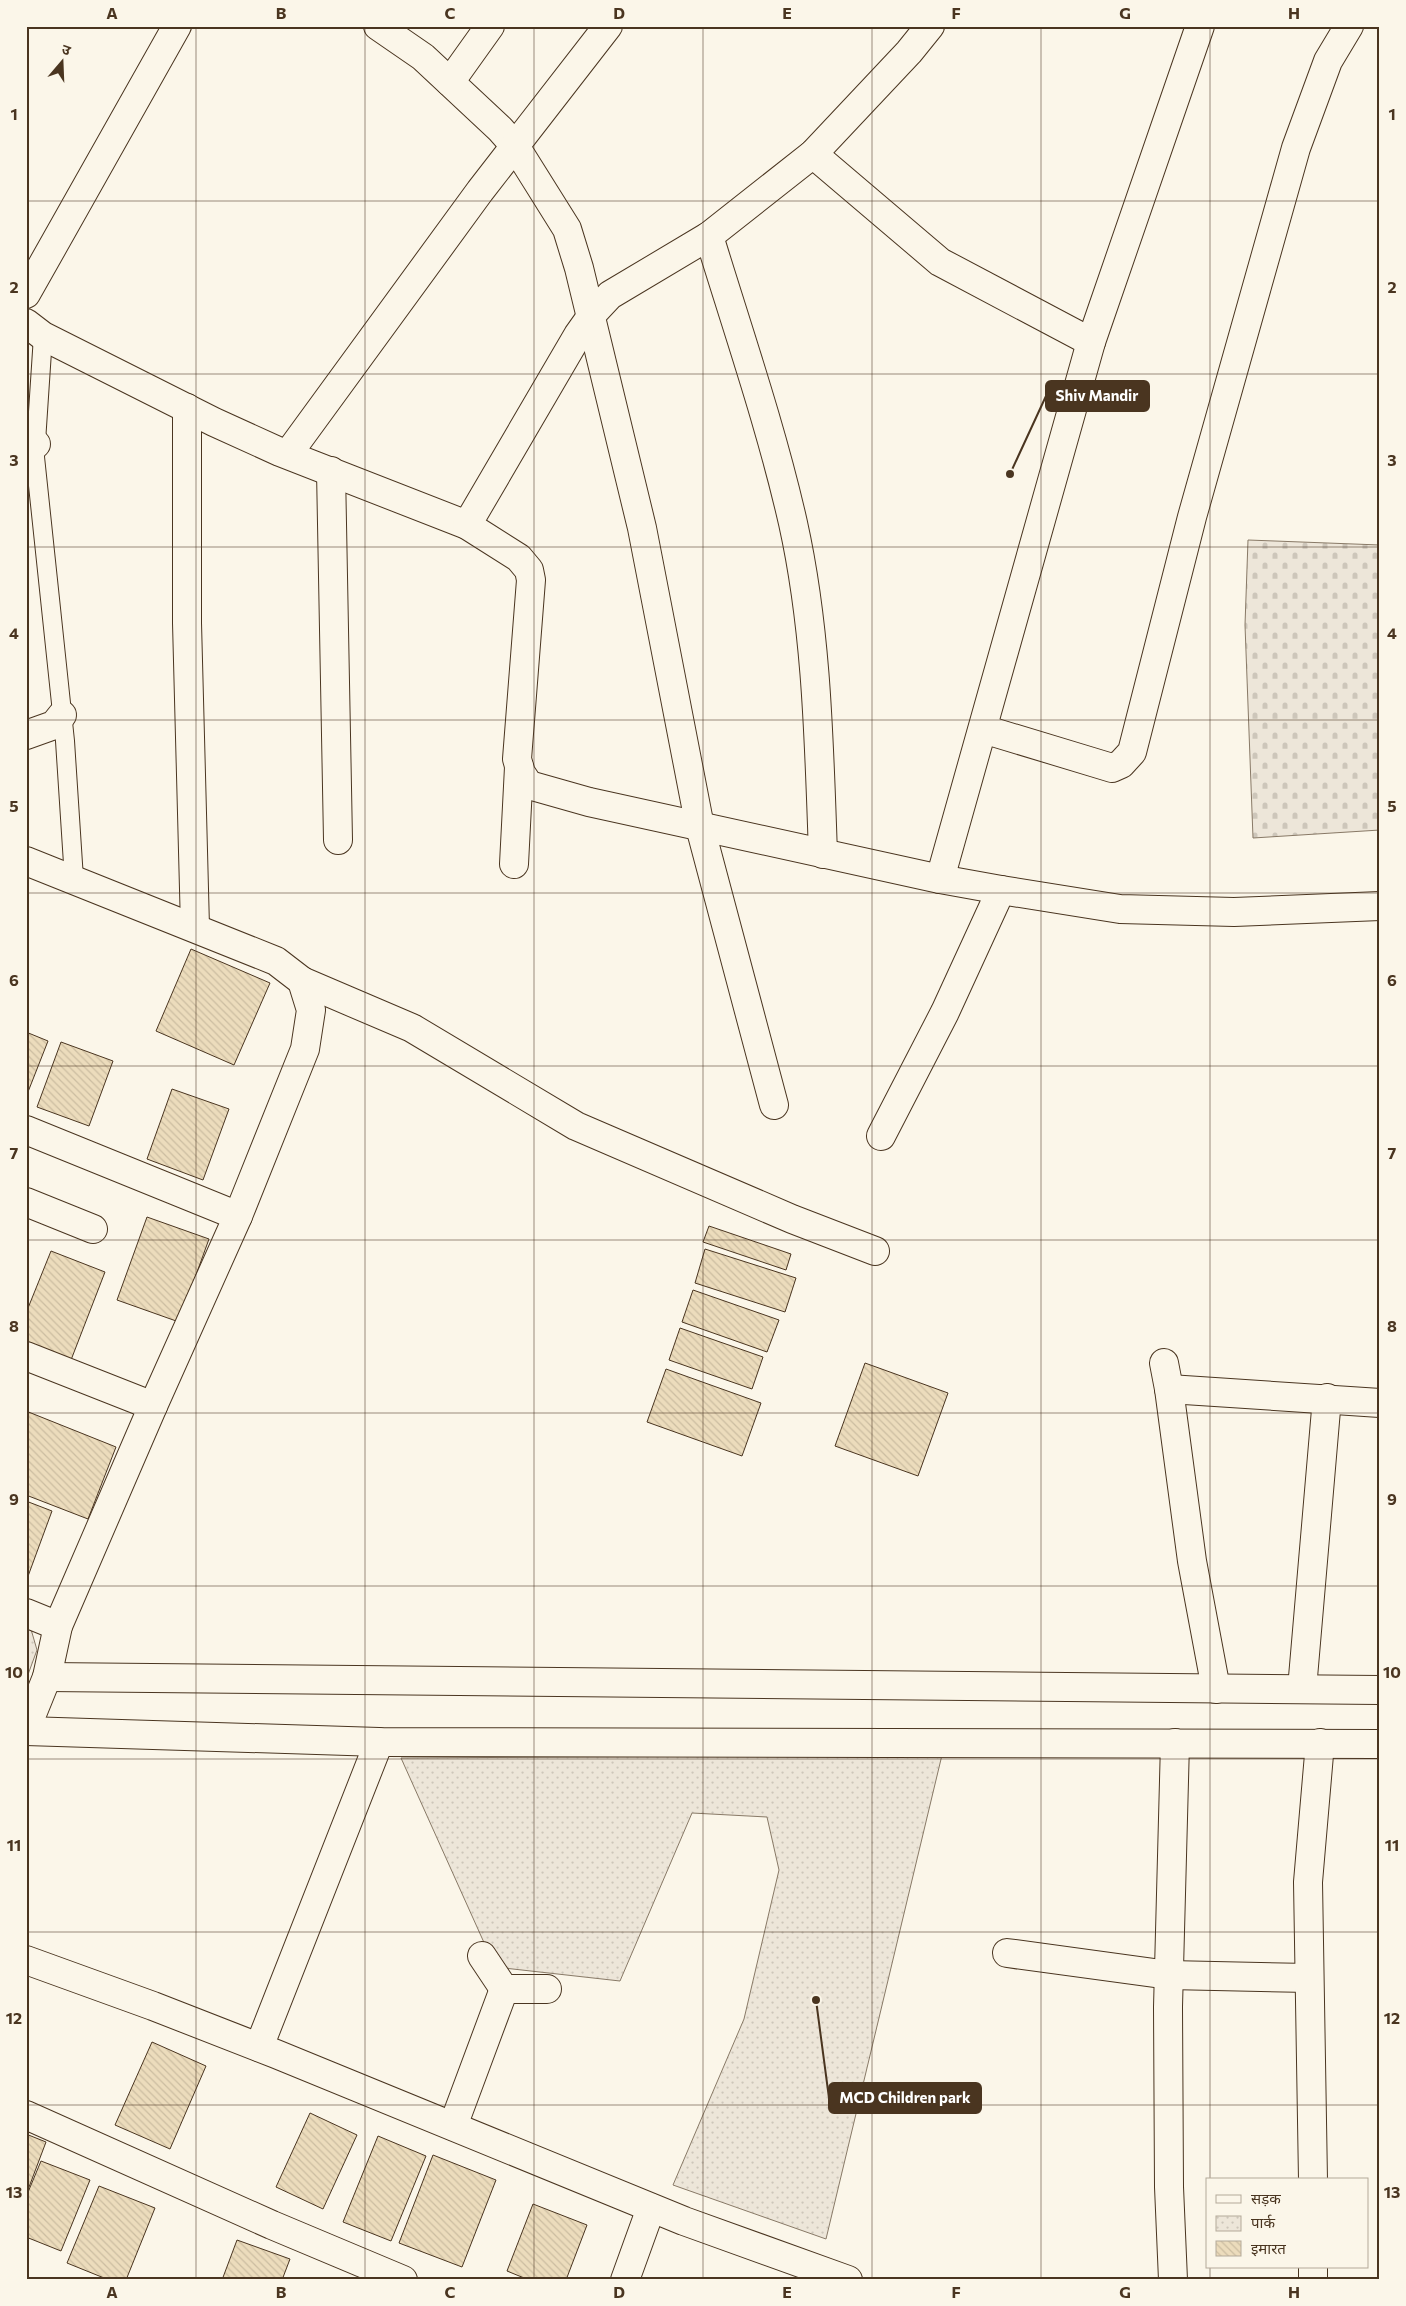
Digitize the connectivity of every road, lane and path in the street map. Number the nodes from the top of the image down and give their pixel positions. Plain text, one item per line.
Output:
1 (177, 26) edge
2 (378, 26) edge
3 (490, 26) edge
4 (608, 26) edge
5 (930, 26) edge
6 (1200, 26) edge
7 (1348, 26) edge
8 (450, 82) junction
9 (515, 146) junction
10 (813, 154) junction
11 (709, 236) junction
12 (26, 294) edge
13 (590, 318) junction
14 (35, 330) edge
15 (1090, 342) junction
16 (187, 408) junction
17 (31, 439) edge
18 (288, 454) junction
19 (331, 471) junction
20 (468, 525) junction
21 (62, 715) junction
22 (983, 729) junction
23 (26, 735) edge
24 (519, 767) junction
25 (700, 827) junction
26 (338, 840) dead end
27 (823, 854) junction
28 (26, 861) edge
29 (514, 864) dead end
30 (74, 879) junction
31 (940, 879) junction
32 (1001, 890) junction
33 (1380, 906) edge
34 (195, 927) junction
35 (302, 981) junction
36 (774, 1105) dead end
37 (26, 1130) edge
38 (881, 1136) dead end
39 (26, 1202) edge
40 (238, 1216) junction
41 (93, 1229) dead end
42 (875, 1251) dead end
43 (26, 1356) edge
44 (1327, 1398) junction
45 (1380, 1403) edge
46 (153, 1406) junction
47 (26, 1613) edge
48 (58, 1626) junction
49 (1216, 1689) junction
50 (1302, 1689) junction
51 (1380, 1690) edge
52 (35, 1707) edge
53 (379, 1742) junction
54 (1320, 1743) junction
55 (1175, 1744) junction
56 (1380, 1744) edge
57 (1007, 1953) dead end
58 (482, 1956) dead end
59 (26, 1960) edge
60 (1169, 1975) junction
61 (1309, 1978) junction
62 (504, 1989) junction
63 (547, 1989) dead end
64 (259, 2047) junction
65 (26, 2115) edge
66 (453, 2126) junction
67 (1313, 2178) edge
68 (650, 2208) junction
69 (403, 2280) edge
70 (625, 2280) edge
71 (848, 2280) edge
72 (1173, 2280) edge

1 - 12 street
2 - 8 street
3 - 8 street
4 - 9 street
5 - 10 street
6 - 15 street
7 - 22 street
8 - 9 street
9 - 13 street
9 - 18 street
10 - 11 street
10 - 15 street
11 - 13 street
11 - 27 street
13 - 20 street
13 - 25 street
14 - 16 street
14 - 17 lane
15 - 22 street
16 - 18 street
16 - 34 street
17 - 21 lane
18 - 19 street
19 - 20 street
19 - 26 street
20 - 24 street
21 - 23 street
21 - 30 lane
22 - 31 street
24 - 25 street
24 - 29 street
25 - 27 street
25 - 36 street
27 - 31 street
28 - 30 street
30 - 34 street
31 - 32 street
32 - 33 street
32 - 38 street
34 - 35 street
35 - 40 street
35 - 42 street
37 - 40 street
39 - 41 street
40 - 46 street
43 - 46 street
44 - 45 street
44 - 49 street
44 - 50 street
46 - 48 street
47 - 48 street
48 - 52 street
49 - 50 street
49 - 52 street
50 - 51 street
52 - 53 street
53 - 55 street
53 - 64 street
54 - 55 street
54 - 56 street
54 - 61 street
55 - 60 street
57 - 60 street
58 - 62 street
59 - 64 street
60 - 61 street
60 - 72 street
61 - 67 street
62 - 63 street
62 - 66 street
64 - 66 street
65 - 69 street
66 - 68 street
68 - 70 street
68 - 71 street

